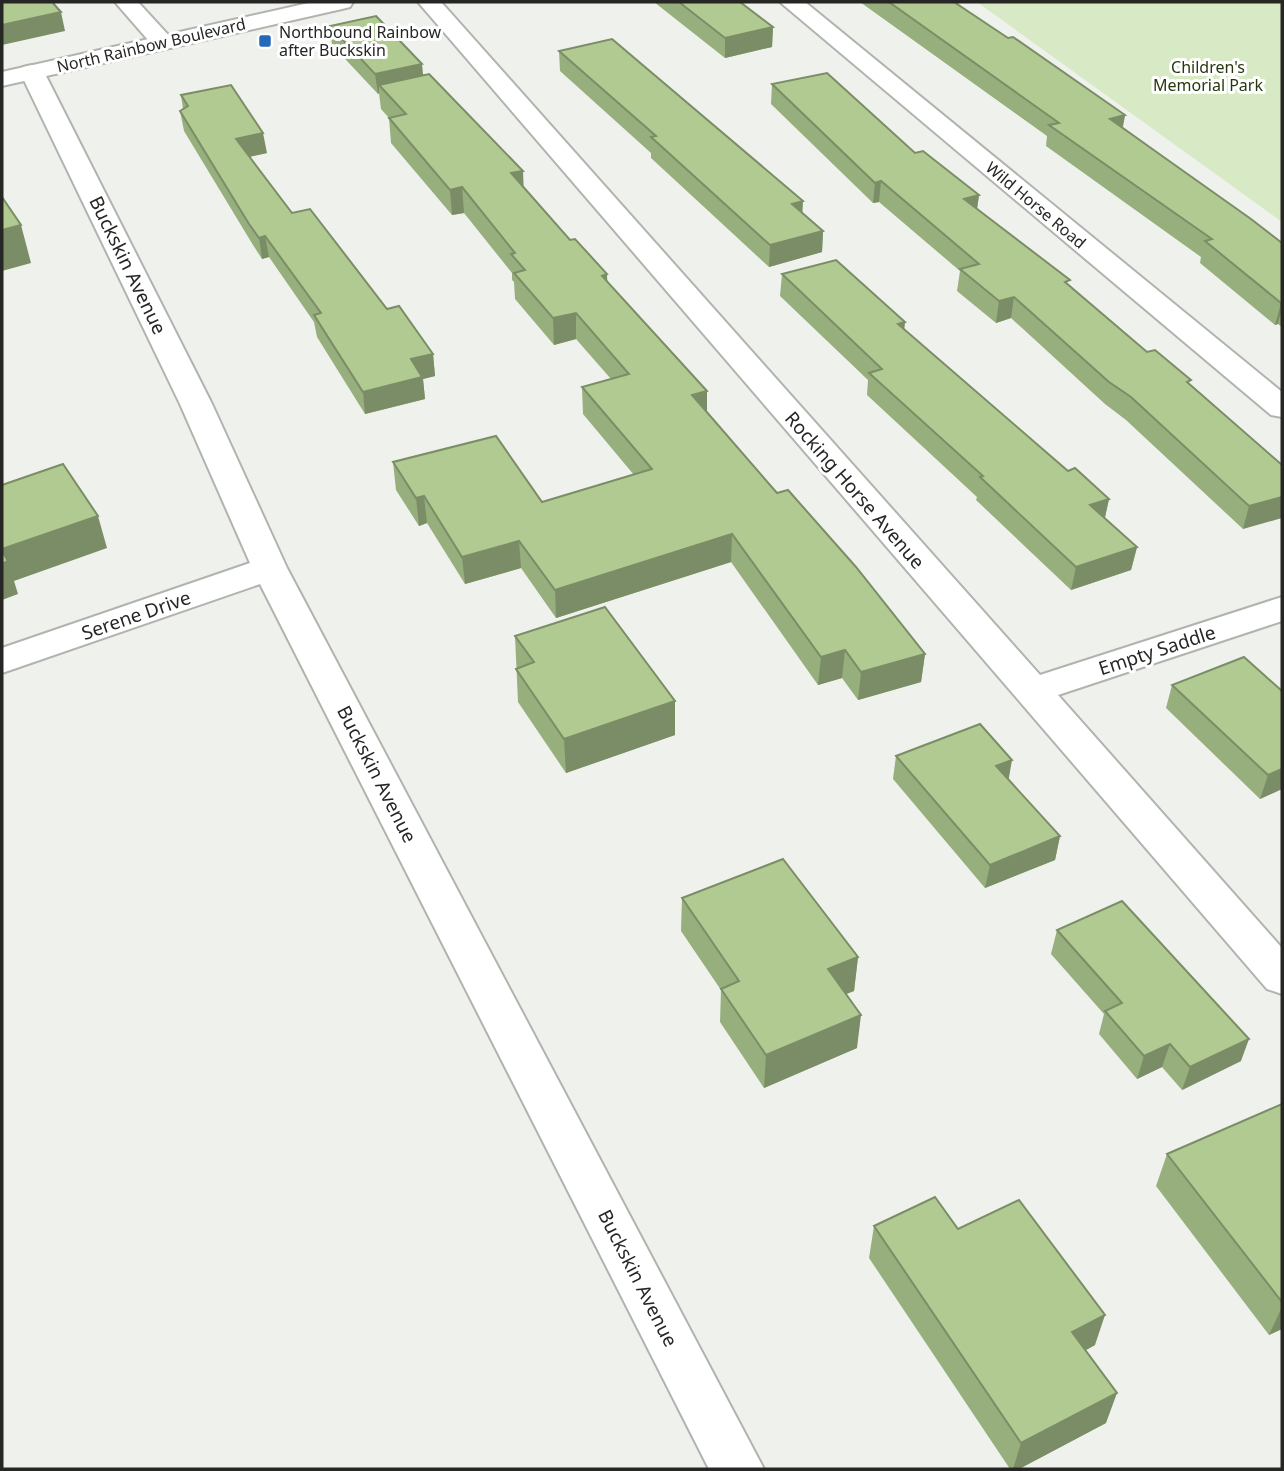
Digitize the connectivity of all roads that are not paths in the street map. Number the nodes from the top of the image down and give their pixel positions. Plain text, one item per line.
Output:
1 (126, 2) edge
2 (342, 2) edge
3 (429, 2) edge
4 (791, 2) edge
5 (163, 43) junction
6 (32, 72) junction
7 (2, 79) edge
8 (1282, 408) edge
9 (270, 568) junction
10 (1282, 609) edge
11 (2, 662) edge
12 (1031, 691) junction
13 (1282, 976) edge
14 (737, 1469) edge

1 - 5 street
2 - 5 street, North Rainbow Boulevard
3 - 12 street, Rocking Horse Avenue
4 - 8 street, Wild Horse Road
5 - 6 street, North Rainbow Boulevard
6 - 7 street, North Rainbow Boulevard
6 - 9 street, Buckskin Avenue
9 - 11 street, Serene Drive
9 - 14 street, Buckskin Avenue
10 - 12 street, Empty Saddle
12 - 13 street, Rocking Horse Avenue

